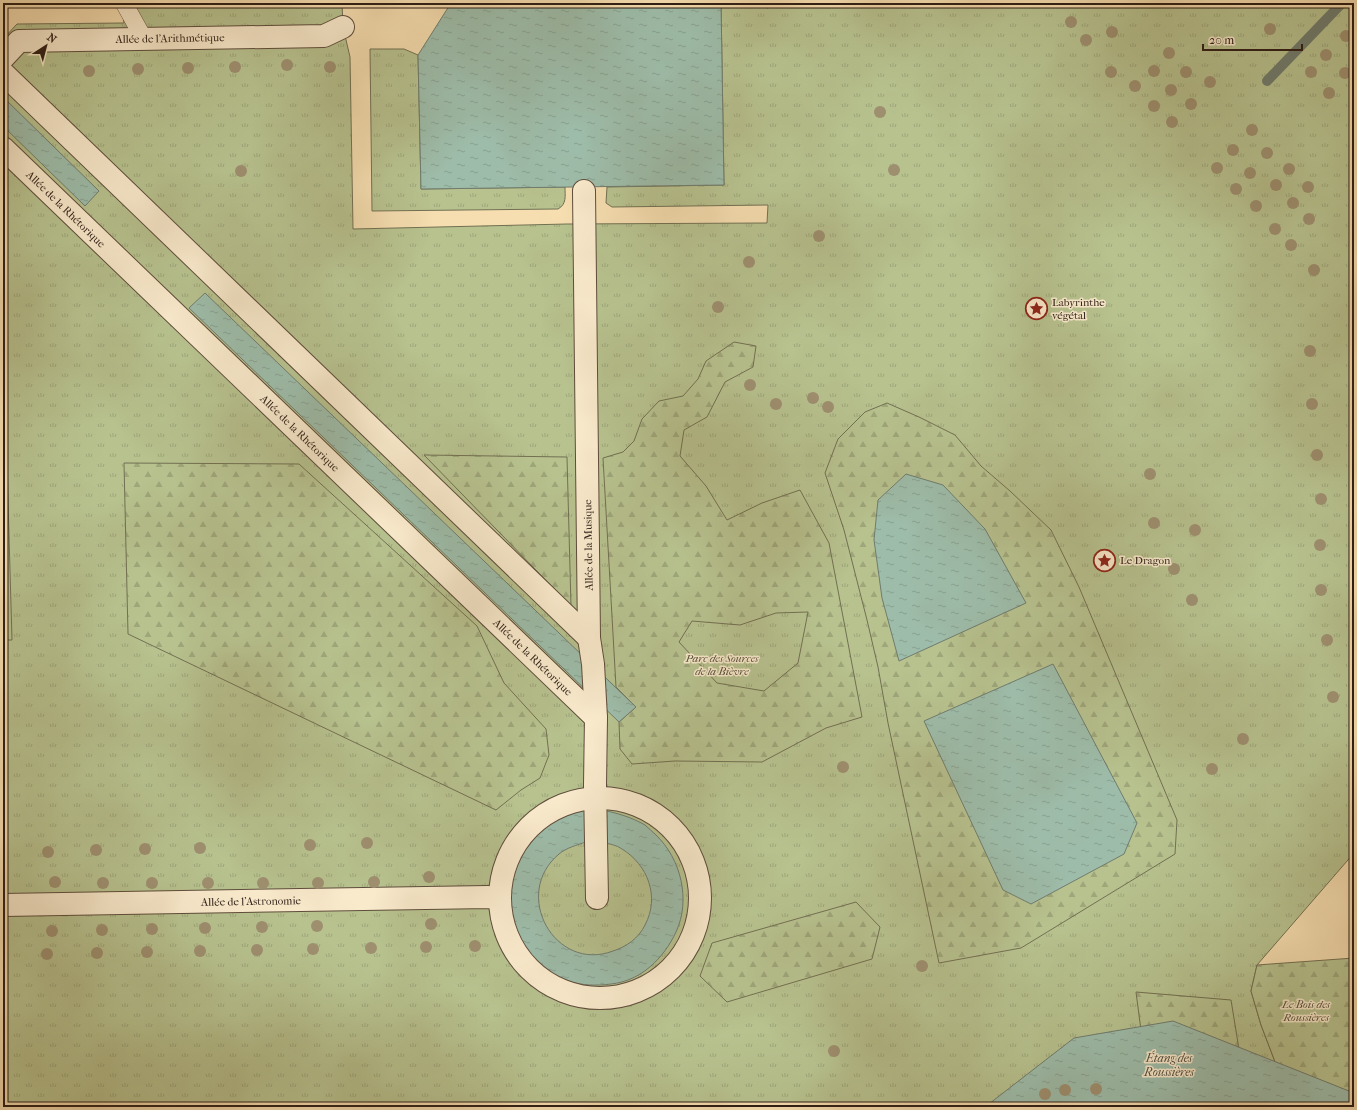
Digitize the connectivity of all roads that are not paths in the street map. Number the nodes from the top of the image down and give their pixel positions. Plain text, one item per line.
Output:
1 (124, 3) edge
2 (343, 27) dead end
3 (144, 39) junction
4 (3, 58) edge
5 (3, 73) edge
6 (3, 148) edge
7 (584, 191) dead end
8 (589, 638) junction
9 (595, 712) junction
10 (595, 797) junction
11 (597, 898) dead end
12 (499, 899) junction
13 (3, 905) edge

1 - 3 lane
2 - 3 street, Allée de l'Arithmétique
3 - 4 street, Allée de l'Arithmétique
5 - 8 street
6 - 9 street, Allée de la Rhétorique
7 - 8 street, Allée de la Musique
8 - 9 street, Allée de la Musique
9 - 10 street, Allée de la Musique
10 - 11 street, Allée de la Musique
10 - 12 street
10 - 12 street
12 - 13 street, Allée de l'Astronomie

